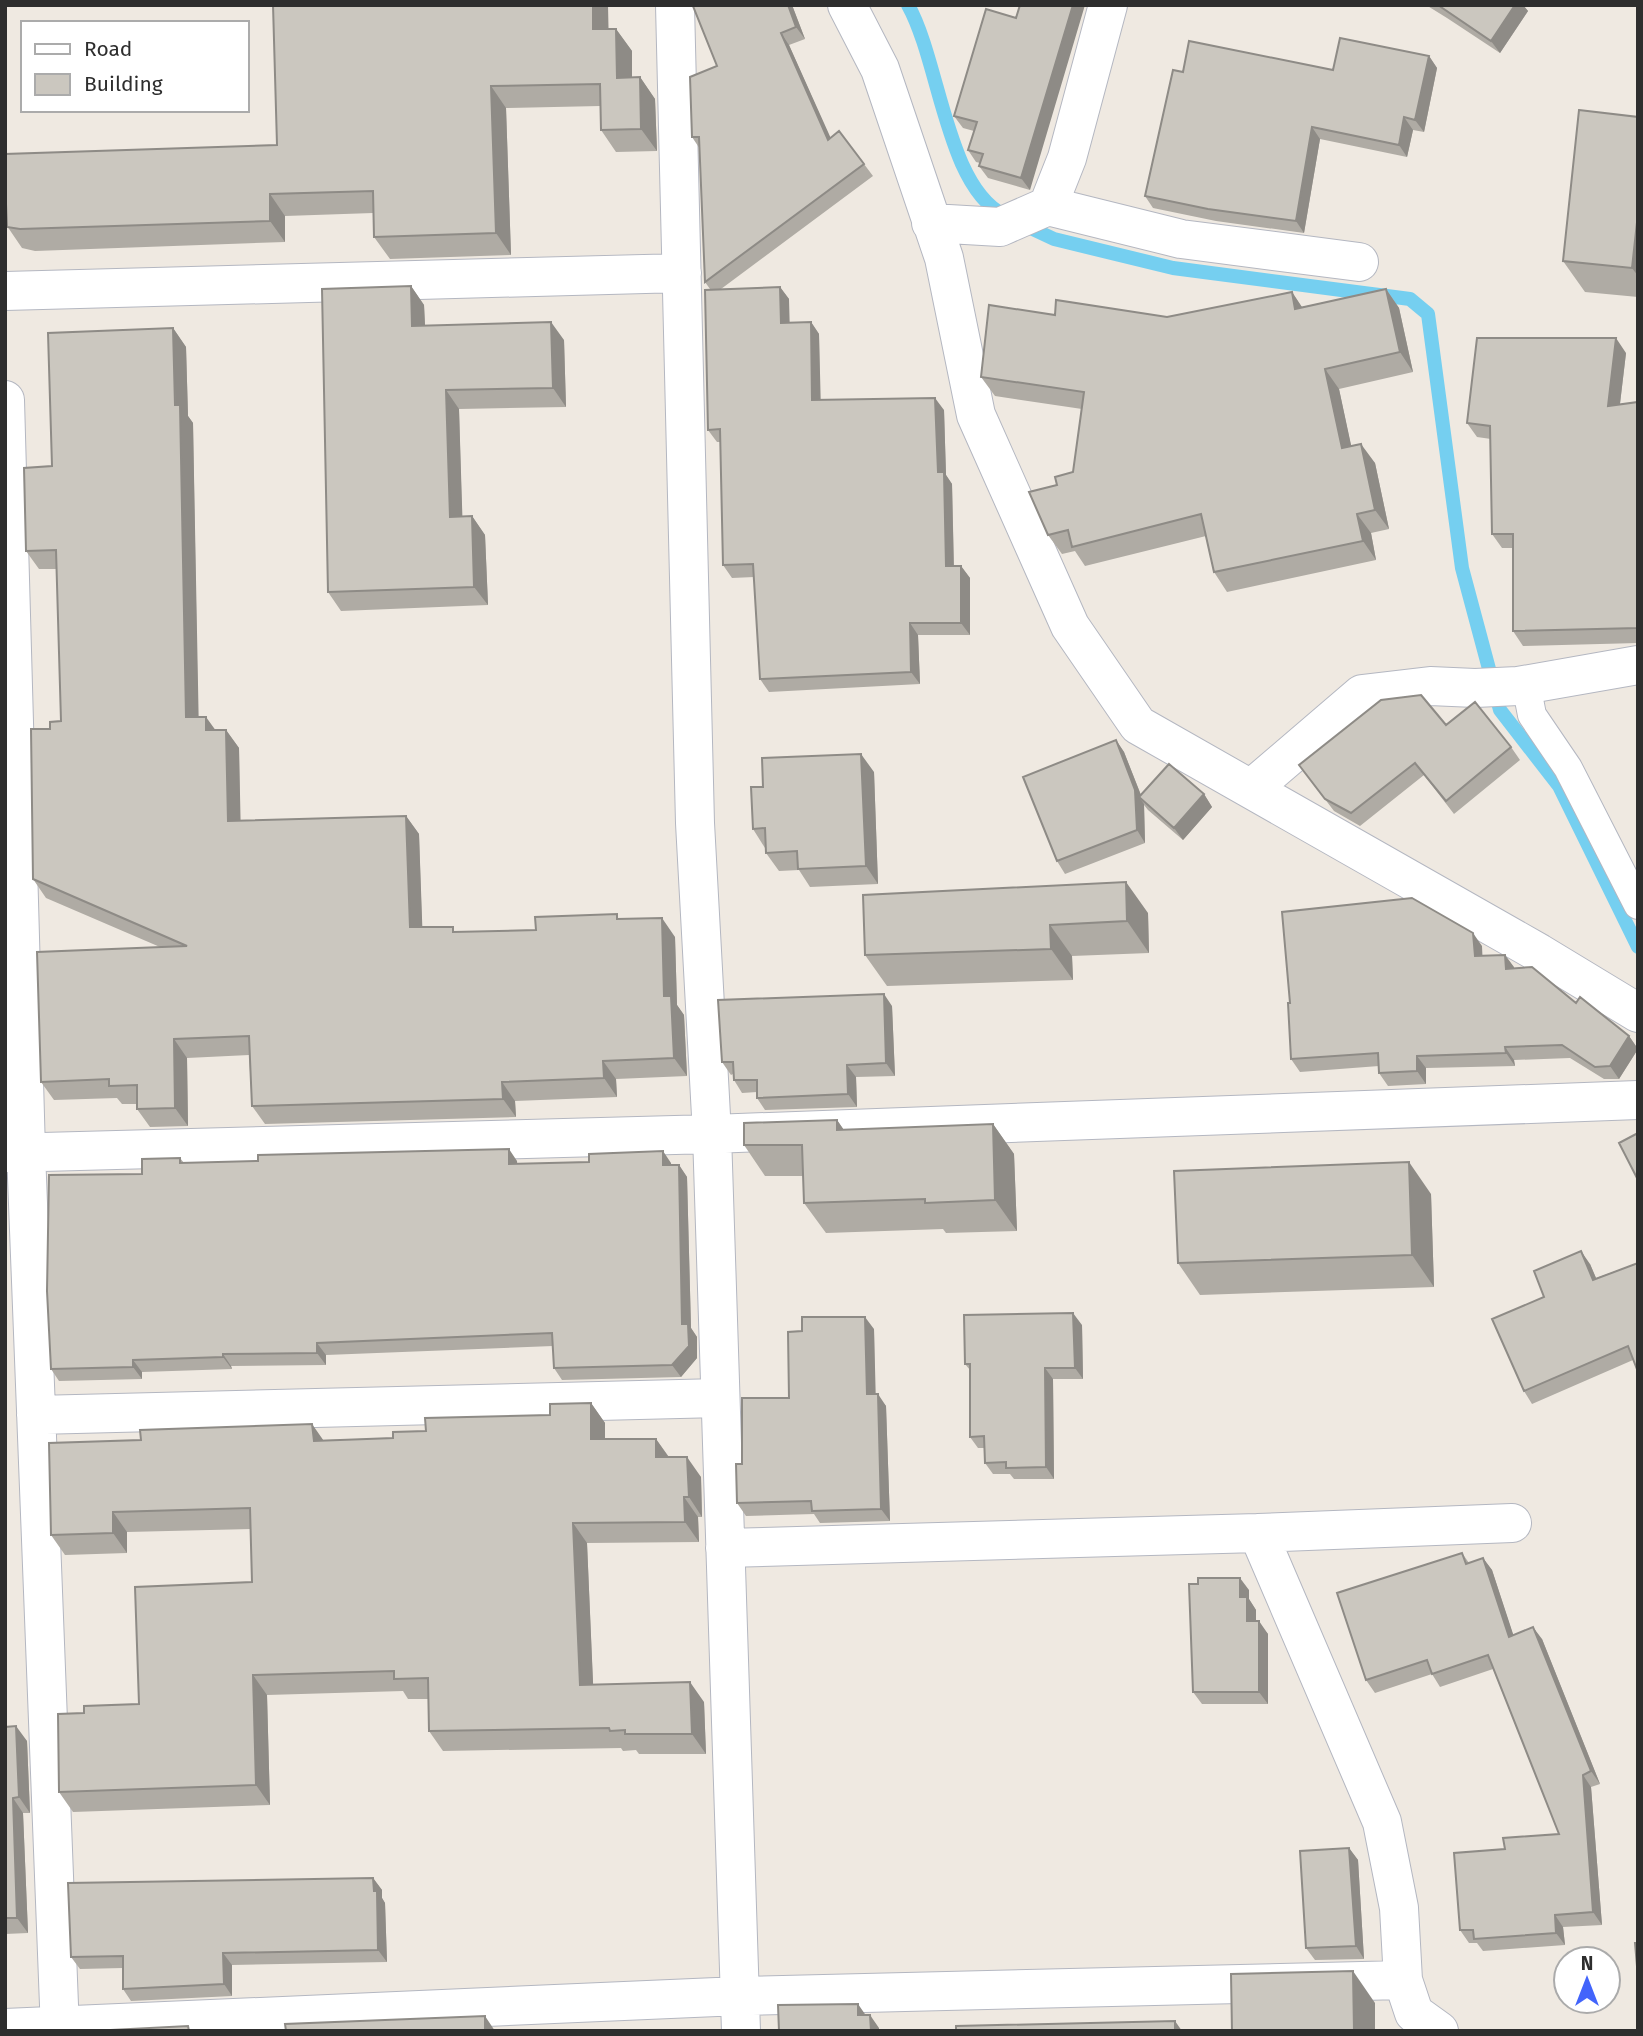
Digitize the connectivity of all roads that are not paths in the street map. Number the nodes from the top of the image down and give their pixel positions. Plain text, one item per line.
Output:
1 (675, 5) edge
2 (847, 5) edge
3 (1108, 5) edge
4 (1027, 215) junction
5 (931, 223) junction
6 (1359, 262) dead end
7 (682, 273) junction
8 (5, 291) edge
9 (5, 400) edge
10 (1638, 665) edge
11 (1522, 685) junction
12 (1251, 789) junction
13 (1638, 905) edge
14 (1638, 1013) edge
15 (1638, 1100) edge
16 (712, 1134) junction
17 (15, 1152) edge
18 (720, 1398) junction
19 (36, 1415) junction
20 (1512, 1523) dead end
21 (1258, 1533) junction
22 (725, 1548) junction
23 (1403, 1980) junction
24 (740, 2013) edge
25 (5, 2028) edge
26 (60, 2029) edge
27 (1439, 2031) edge

1 - 7 street
2 - 5 street
3 - 4 street
4 - 5 street
4 - 6 street
5 - 12 street
7 - 8 street
7 - 16 street
9 - 17 street
10 - 11 street
11 - 12 street
11 - 13 lane
12 - 14 street
15 - 16 street
16 - 17 street
16 - 18 street
17 - 19 street
18 - 19 street
18 - 22 street
19 - 26 street
20 - 21 street
21 - 22 street
21 - 23 street
22 - 24 street
23 - 24 street
23 - 27 street
24 - 26 street
25 - 26 street

